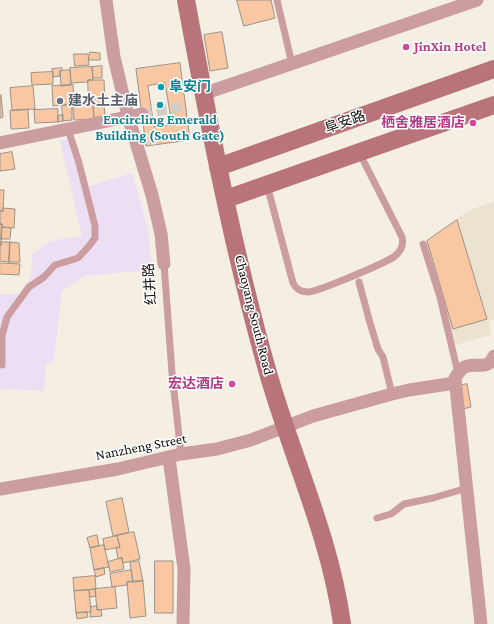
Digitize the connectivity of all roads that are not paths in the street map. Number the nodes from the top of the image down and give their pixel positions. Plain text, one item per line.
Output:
1 (106, 0) edge
2 (186, 0) edge
3 (277, 0) edge
4 (477, 0) edge
5 (292, 64) junction
6 (494, 69) edge
7 (204, 94) junction
8 (494, 105) edge
9 (142, 114) tunnel mouth
10 (128, 116) junction
11 (68, 129) junction
12 (0, 143) edge
13 (359, 152) junction
14 (218, 167) junction
15 (267, 185) junction
16 (226, 199) junction
17 (423, 244) dead end
18 (164, 264) joint
19 (359, 282) dead end
20 (494, 356) edge
21 (2, 365) dead end
22 (457, 378) junction
23 (392, 394) junction
24 (285, 426) junction
25 (175, 456) junction
26 (467, 488) junction
27 (0, 489) edge
28 (378, 518) dead end
29 (183, 624) edge
30 (342, 624) edge
31 (481, 624) edge

1 - 10 street, 红井路
2 - 7 main road, Chaoyang South Road
3 - 5 lane
4 - 5 street
5 - 7 street
6 - 14 main road, 阜安路
7 - 14 main road, Chaoyang South Road
8 - 13 main road
9 - 10 street
10 - 11 street
10 - 18 street, 红井路
11 - 12 street
11 - 21 lane
13 - 15 main road
13 - 15 lane
14 - 16 main road, Chaoyang South Road
15 - 16 main road
16 - 24 main road, Chaoyang South Road
17 - 22 lane
18 - 25 lane, 红井路
19 - 23 lane
20 - 22 street, Nanzheng Street
22 - 23 street, Nanzheng Street
22 - 26 street
23 - 24 street, Nanzheng Street
24 - 25 street, Nanzheng Street
24 - 30 main road, Chaoyang South Road
25 - 27 street, Nanzheng Street
25 - 29 street, 红井路
26 - 28 lane
26 - 31 street

